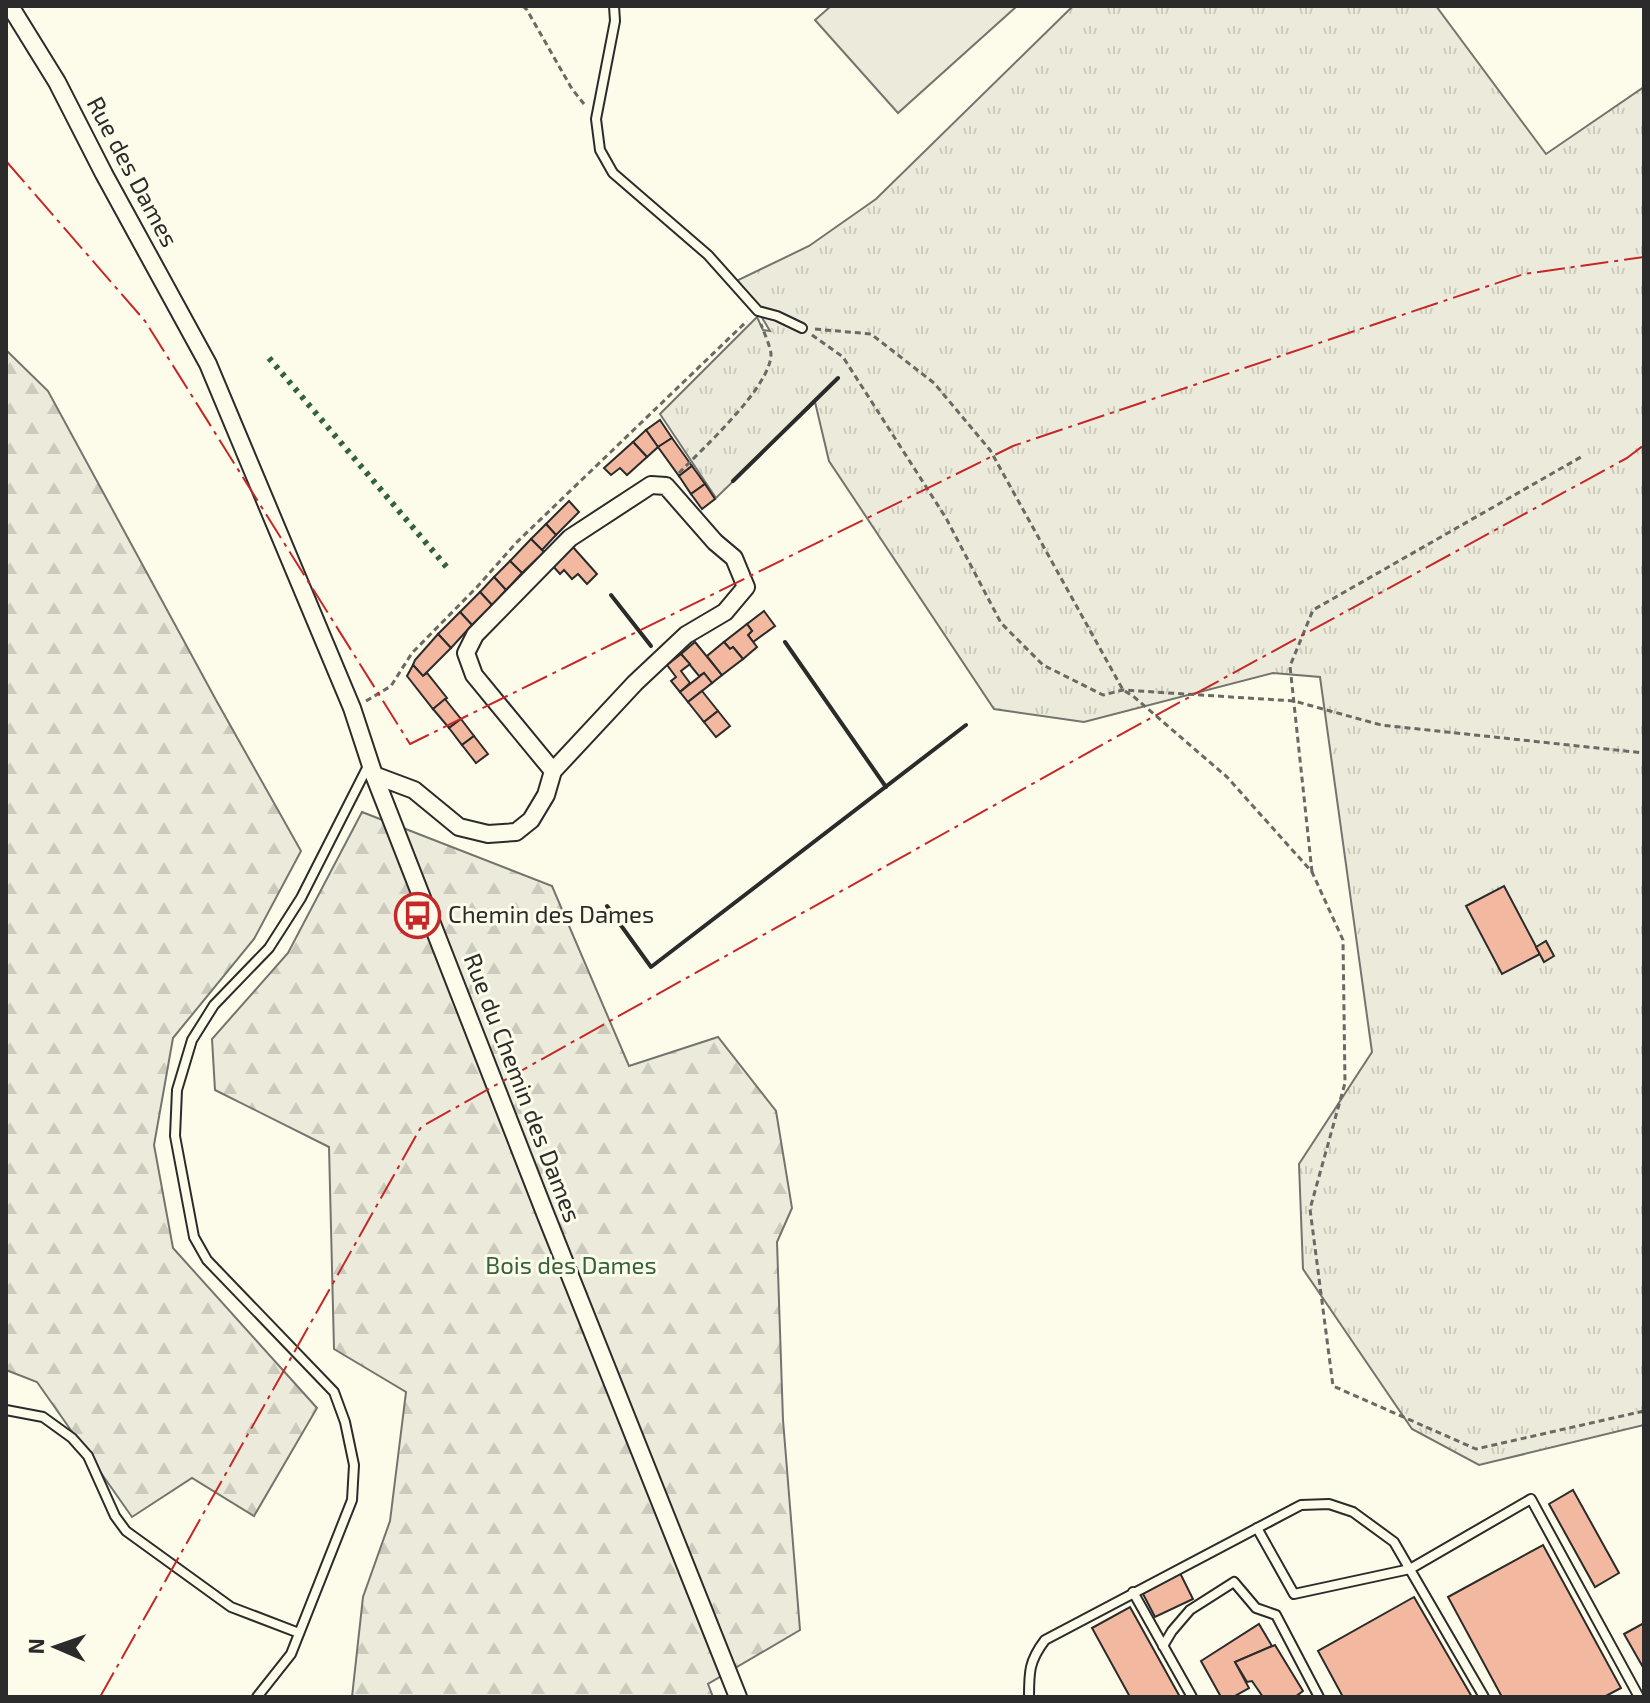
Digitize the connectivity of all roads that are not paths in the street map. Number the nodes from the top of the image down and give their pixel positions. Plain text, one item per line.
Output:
1 (10, 6) edge
2 (614, 6) edge
3 (802, 328) road end
4 (208, 364) joint
5 (372, 769) junction
6 (553, 771) junction
7 (6, 1410) edge
8 (1257, 1528) junction
9 (1410, 1569) junction
10 (1133, 1592) junction
11 (299, 1633) junction
12 (1163, 1646) junction
13 (257, 1697) edge
14 (738, 1697) edge
15 (1029, 1697) edge
16 (1192, 1697) edge
17 (1319, 1697) edge
18 (1484, 1697) edge
19 (1639, 1697) edge

1 - 4 street, Rue des Dames
2 - 3 lane
4 - 5 street, Rue du Chemin des Dames
5 - 6 street
5 - 11 lane
5 - 14 street, Rue du Chemin des Dames
6 - 6 street
7 - 11 lane
8 - 9 lane
8 - 9 lane
8 - 10 lane
9 - 18 lane
9 - 19 lane
10 - 12 lane
10 - 15 lane
11 - 13 lane
12 - 16 lane
12 - 17 lane

